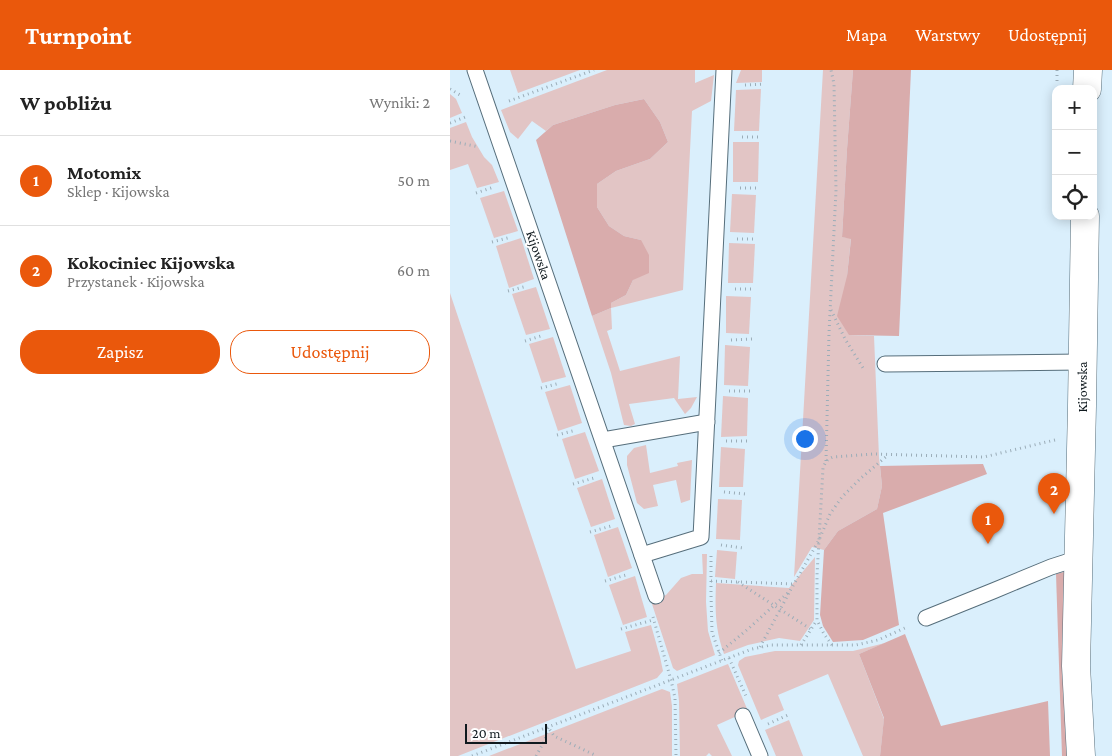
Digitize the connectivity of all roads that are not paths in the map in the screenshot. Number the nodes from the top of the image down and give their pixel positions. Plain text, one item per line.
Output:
1 (475, 70) edge
2 (724, 70) edge
3 (1088, 70) edge
4 (1088, 85) edge
5 (1085, 220) edge
6 (1082, 362) junction
7 (885, 364) dead end
8 (707, 422) junction
9 (603, 440) junction
10 (642, 554) junction
11 (1079, 558) junction
12 (656, 596) dead end
13 (926, 618) road end
14 (743, 716) dead end
15 (760, 756) edge
16 (1081, 756) edge

1 - 9 lane, Kijowska
2 - 8 lane
3 - 4 street
5 - 6 street, Kijowska
6 - 7 lane
6 - 11 street, Kijowska
8 - 9 lane
8 - 10 lane
9 - 10 lane, Kijowska
10 - 12 lane, Kijowska
11 - 13 lane
11 - 16 street, Kijowska
14 - 15 lane

